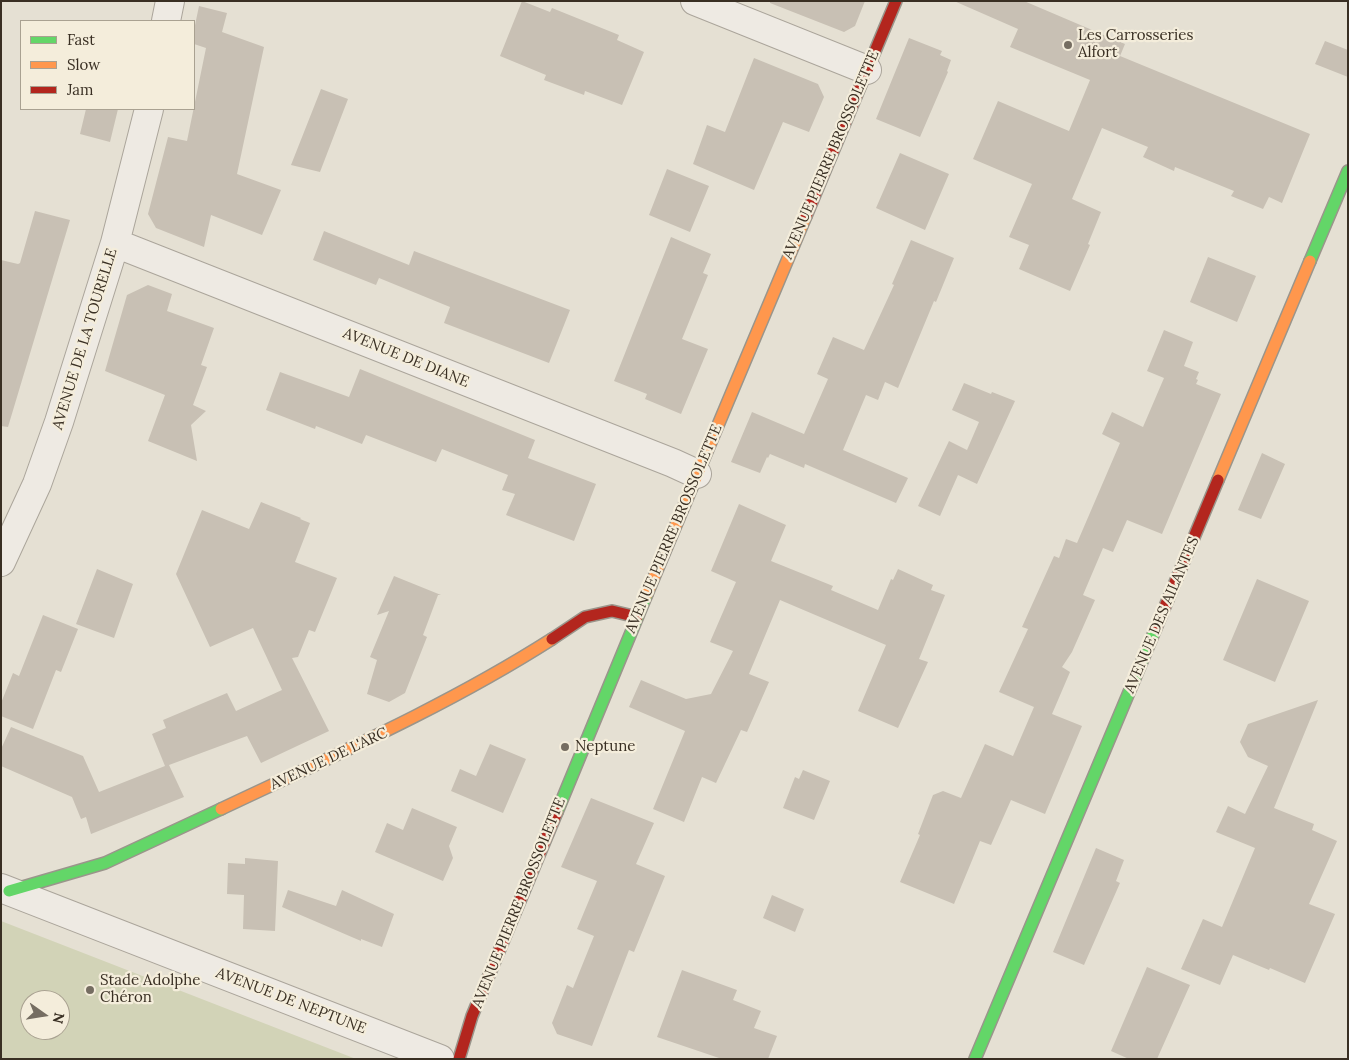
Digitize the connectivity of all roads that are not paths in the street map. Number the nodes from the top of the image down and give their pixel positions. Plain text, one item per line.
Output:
1 (170, 1) edge
2 (695, 1) edge
3 (896, 1) edge
4 (166, 20) edge
5 (867, 70) junction
6 (149, 110) edge
7 (1348, 171) edge
8 (115, 244) junction
9 (697, 474) junction
10 (1, 562) edge
11 (637, 617) junction
12 (5, 890) edge
13 (440, 1059) edge
14 (460, 1059) edge
15 (974, 1059) edge

1 - 4 street
2 - 5 street
3 - 5 street, AVENUE PIERRE BROSSOLETTE
5 - 9 street, AVENUE PIERRE BROSSOLETTE
6 - 8 street, AVENUE DE LA TOURELLE
7 - 15 street, AVENUE DES AILANTES
8 - 9 street, AVENUE DE DIANE
8 - 10 street, AVENUE DE LA TOURELLE
9 - 11 street, AVENUE PIERRE BROSSOLETTE
11 - 12 street, AVENUE DE L'ARC
11 - 14 street, AVENUE PIERRE BROSSOLETTE
12 - 13 street, AVENUE DE NEPTUNE

